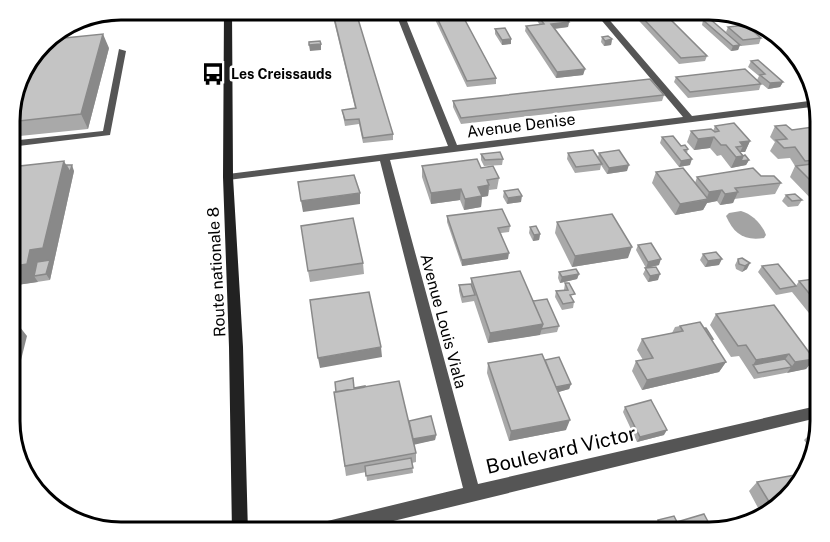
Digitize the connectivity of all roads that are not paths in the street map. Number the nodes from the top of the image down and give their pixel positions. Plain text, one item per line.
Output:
1 (228, 20) edge
2 (402, 20) edge
3 (605, 20) edge
4 (122, 51) dead end
5 (809, 104) edge
6 (690, 119) junction
7 (20, 143) edge
8 (454, 149) junction
9 (384, 157) junction
10 (228, 177) junction
11 (810, 414) edge
12 (472, 492) junction
13 (240, 522) edge
14 (354, 522) edge

1 - 10 main road, Route nationale 8
2 - 8 street
3 - 6 street
4 - 7 street
5 - 6 street, Avenue Denise
6 - 8 street, Avenue Denise
8 - 9 street, Avenue Denise
9 - 10 street, Avenue Denise
9 - 12 street, Avenue Louis Viala
10 - 13 main road, Route nationale 8
11 - 12 street, Boulevard Victor
12 - 14 street, Boulevard Victor

